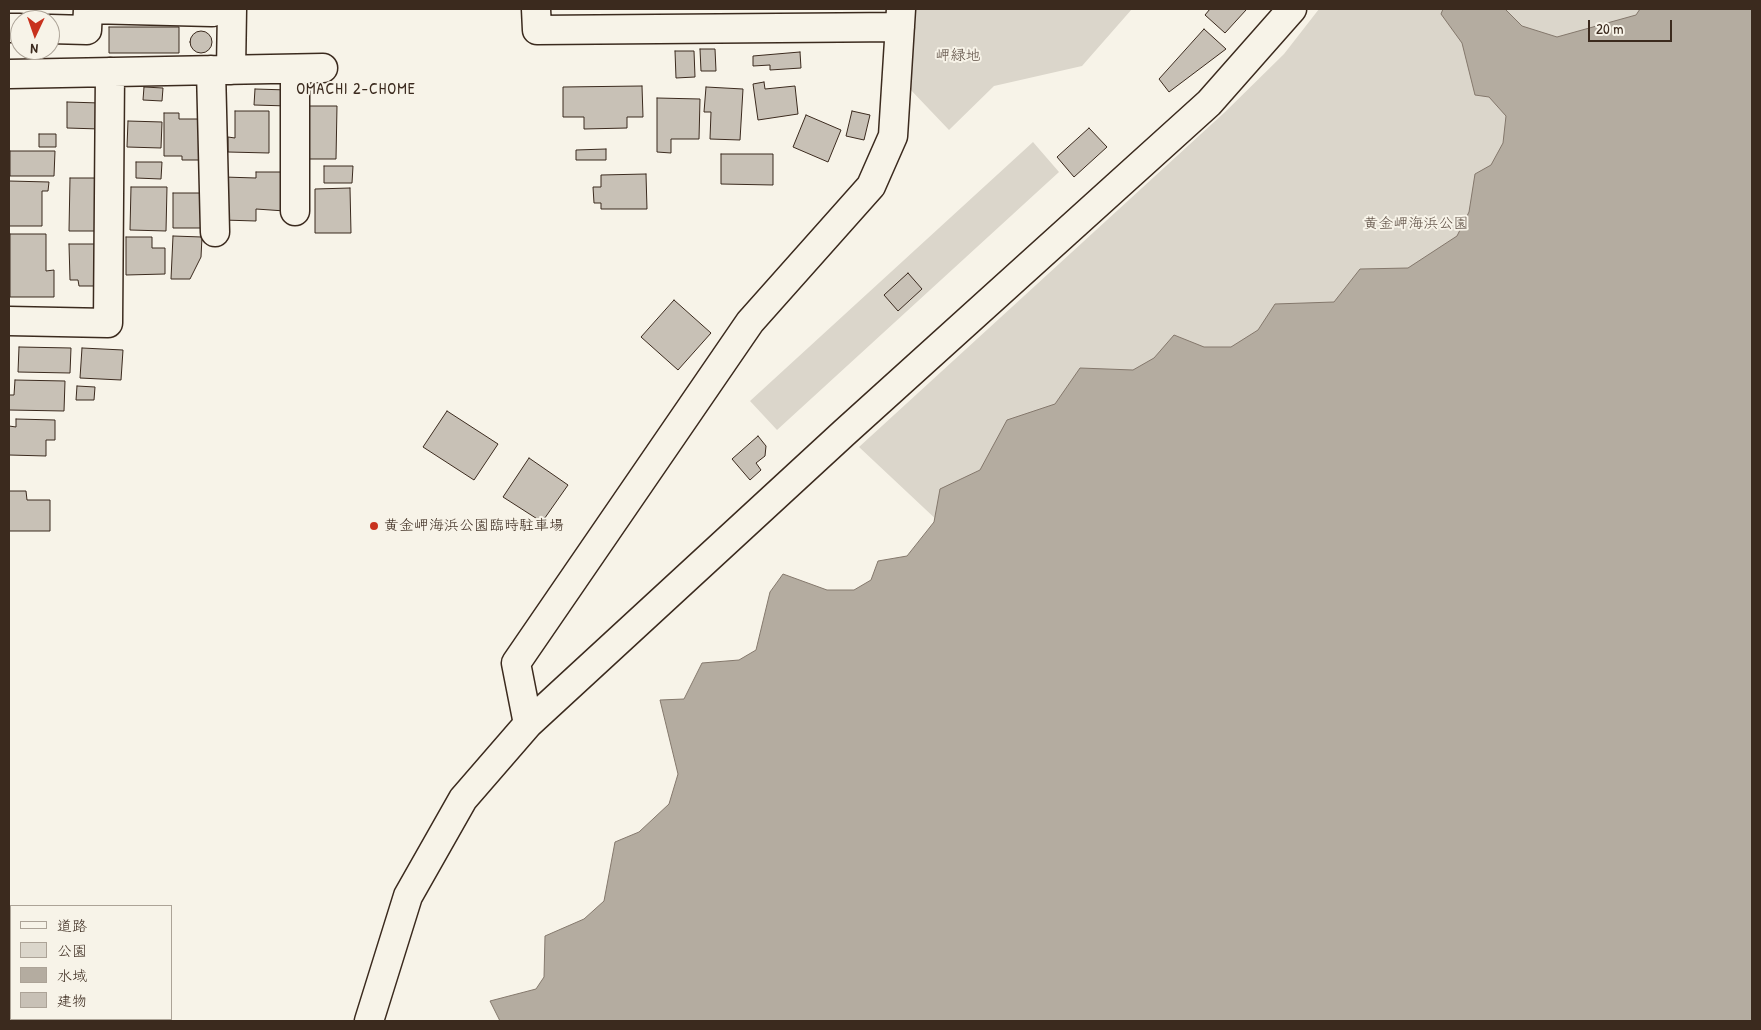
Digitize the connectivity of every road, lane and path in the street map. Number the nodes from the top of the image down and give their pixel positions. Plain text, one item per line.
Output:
1 (212, 9) edge
2 (232, 9) edge
3 (536, 9) edge
4 (1292, 9) edge
5 (900, 18) edge
6 (60, 29) edge
7 (323, 68) dead end
8 (294, 69) junction
9 (221, 70) junction
10 (110, 72) junction
11 (9, 74) edge
12 (294, 210) dead end
13 (215, 232) dead end
14 (9, 321) edge
15 (528, 724) junction
16 (369, 1021) edge

1 - 6 street
2 - 9 street
3 - 5 street
4 - 15 street
5 - 15 street
7 - 8 street
8 - 9 street
8 - 12 street
9 - 10 street
9 - 13 street
10 - 11 street
10 - 14 street
15 - 16 street

